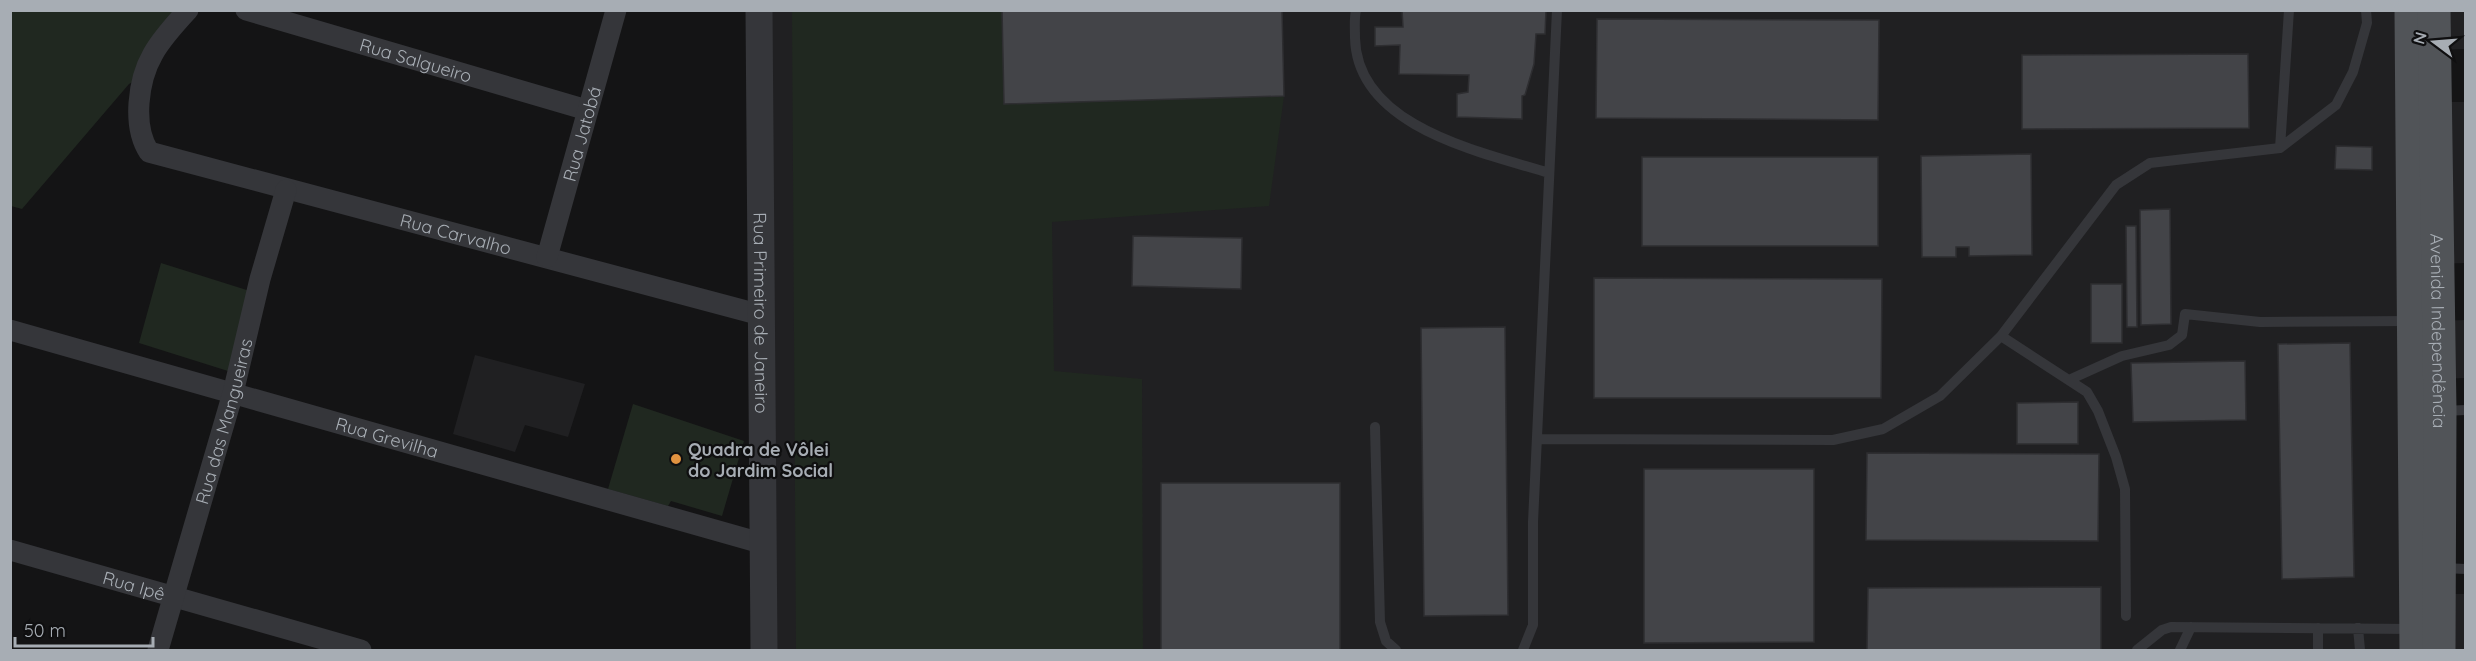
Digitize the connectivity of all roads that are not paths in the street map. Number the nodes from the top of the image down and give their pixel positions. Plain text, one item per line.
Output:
1 (188, 10) edge
2 (246, 10) edge
3 (616, 10) edge
4 (759, 10) edge
5 (1356, 10) edge
6 (1557, 10) edge
7 (2289, 10) edge
8 (2366, 10) edge
9 (2411, 10) edge
10 (2417, 10) edge
11 (2434, 11) edge
12 (587, 110) junction
13 (2424, 134) junction
14 (2280, 148) junction
15 (1550, 173) junction
16 (286, 190) junction
17 (547, 257) junction
18 (761, 315) junction
19 (2426, 321) junction
20 (10, 330) edge
21 (2001, 336) junction
22 (2071, 379) junction
23 (233, 393) junction
24 (2435, 411) edge
25 (1375, 427) dead end
26 (1538, 439) junction
27 (764, 544) junction
28 (10, 550) edge
29 (2440, 568) edge
30 (174, 597) junction
31 (2126, 616) dead end
32 (2191, 627) junction
33 (2318, 628) junction
34 (2358, 628) junction
35 (2428, 640) edge
36 (158, 651) edge
37 (361, 651) edge
38 (764, 651) edge
39 (1396, 651) edge
40 (1523, 651) edge
41 (2137, 651) edge
42 (2180, 651) edge
43 (2318, 651) edge
44 (2360, 651) edge

1 - 16 street, Rua Carvalho
2 - 12 street, Rua Salgueiro
3 - 12 street, Rua Jatobá
4 - 18 street, Rua Primeiro de Janeiro
5 - 15 lane
6 - 15 lane
7 - 14 lane
8 - 14 lane
9 - 13 main road, Avenida Independência
10 - 11 main road
11 - 13 main road, Avenida Independência
12 - 17 street, Rua Jatobá
13 - 19 main road, Avenida Independência
14 - 21 lane
15 - 26 lane
16 - 17 street, Rua Carvalho
16 - 23 street, Rua das Mangueiras
17 - 18 street, Rua Carvalho
18 - 27 street, Rua Primeiro de Janeiro
19 - 22 lane
19 - 24 main road, Avenida Independência
20 - 23 street, Rua Grevilha
21 - 22 lane
21 - 26 lane
22 - 31 lane
23 - 27 street, Rua Grevilha
23 - 30 street, Rua das Mangueiras
24 - 29 main road, Avenida Independência
25 - 39 lane
26 - 40 lane
27 - 38 street, Rua Primeiro de Janeiro
28 - 30 street, Rua Ipê
29 - 35 main road, Avenida Independência
30 - 36 street, Rua das Mangueiras
30 - 37 street, Rua Ipê
32 - 33 lane
32 - 41 lane
32 - 42 lane
33 - 34 lane
33 - 43 lane
34 - 35 lane
34 - 44 lane

